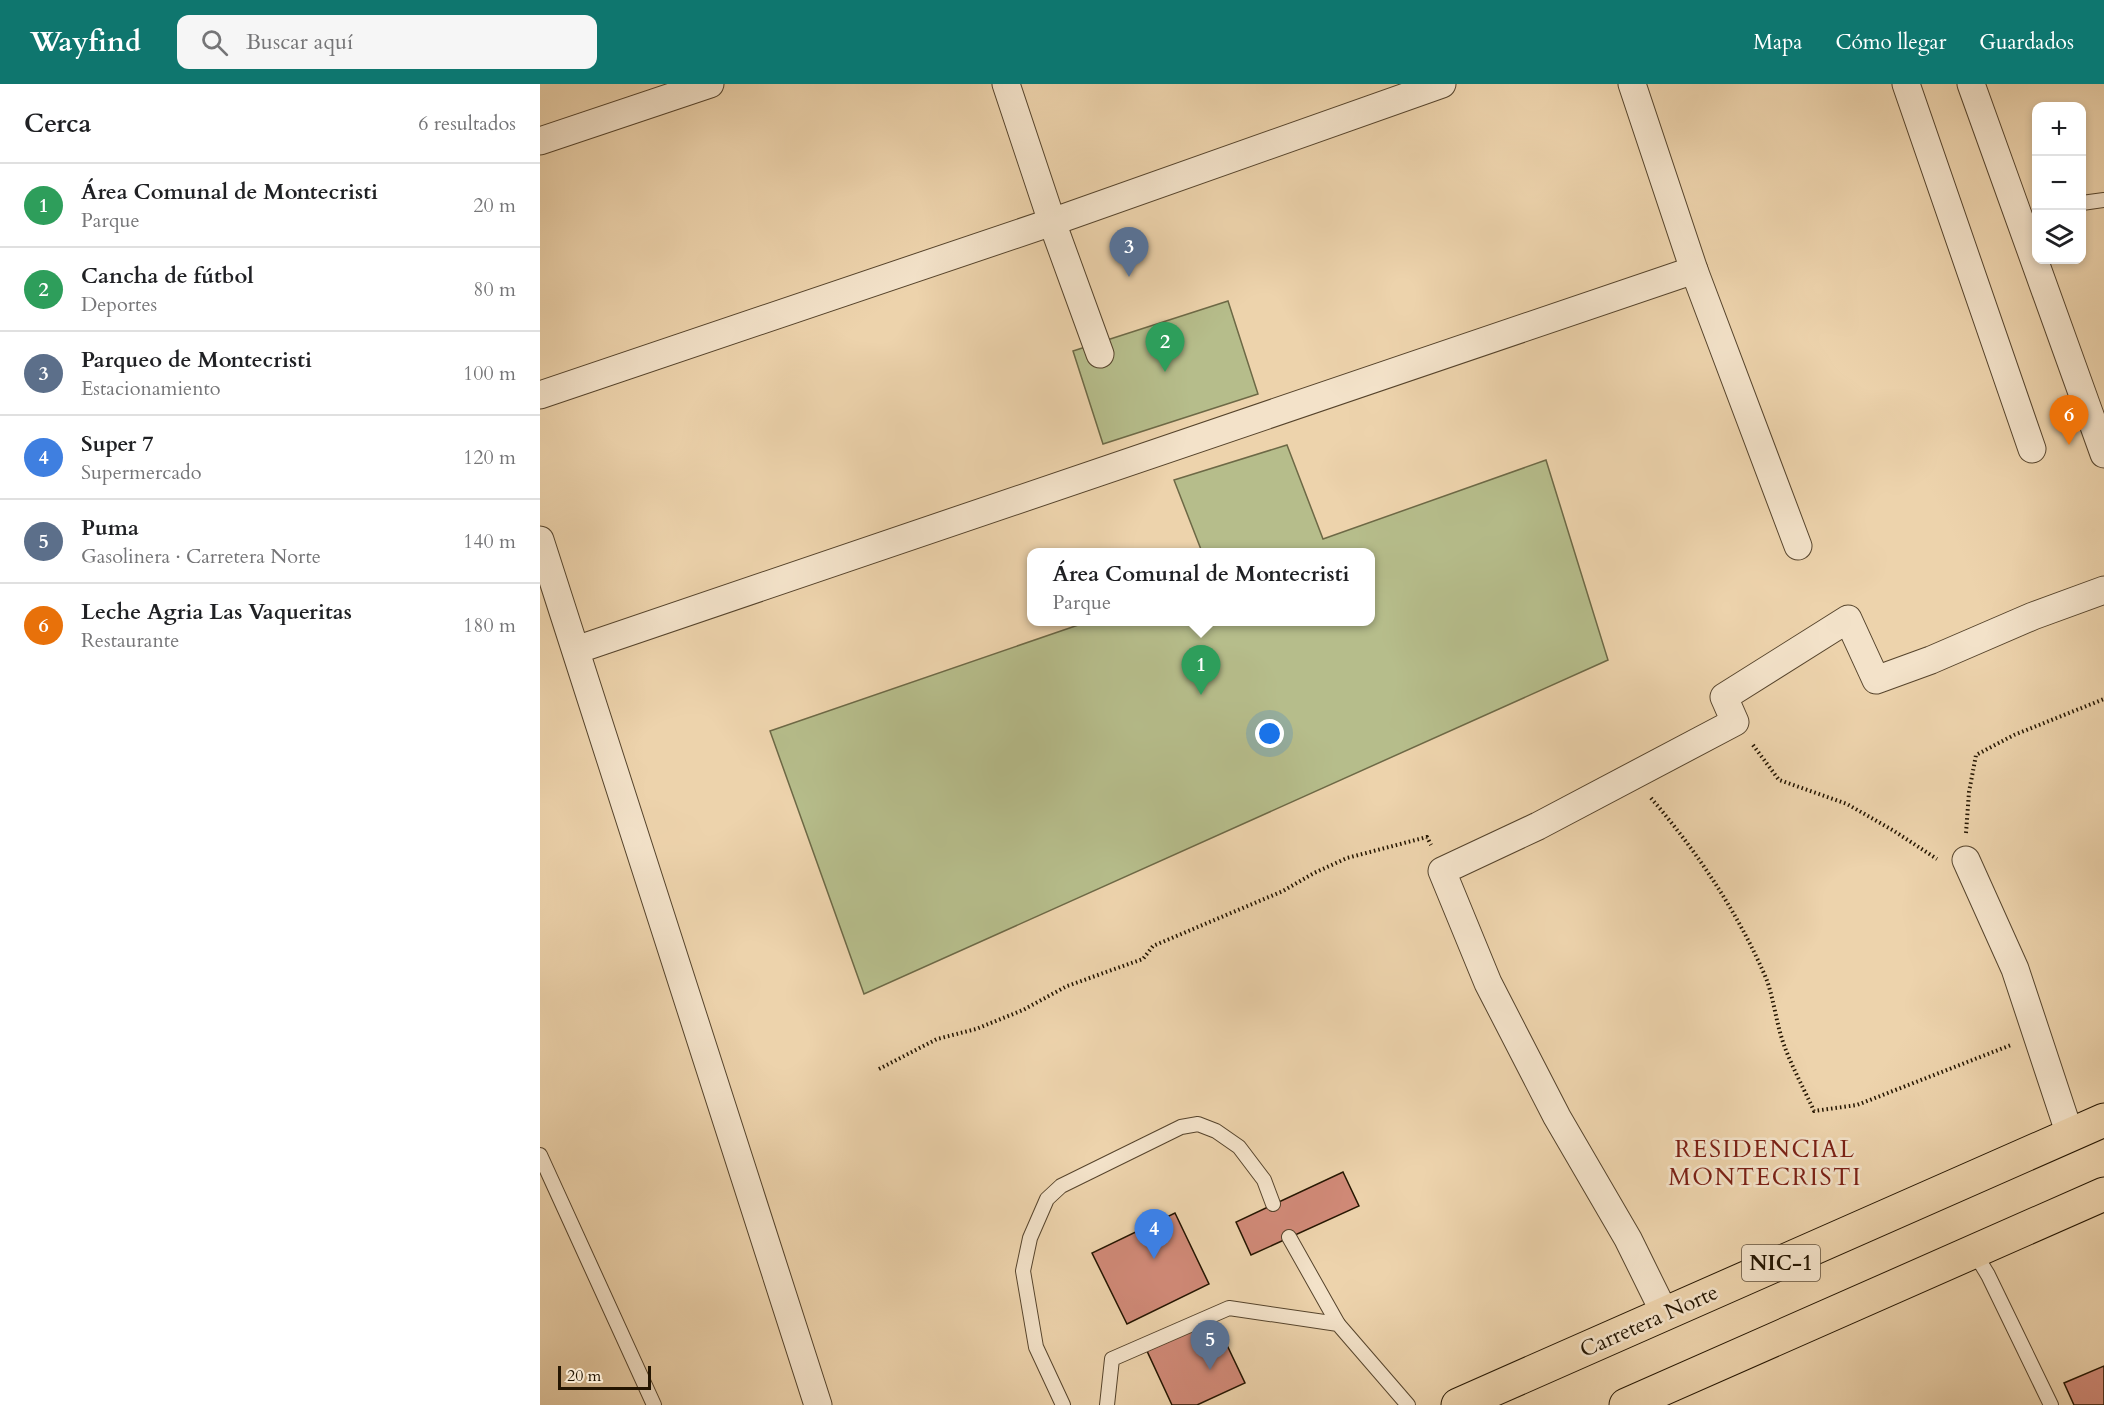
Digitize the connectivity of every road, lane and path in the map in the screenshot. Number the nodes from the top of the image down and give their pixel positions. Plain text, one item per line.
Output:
1 (710, 84) edge
2 (1006, 84) edge
3 (1442, 84) edge
4 (1632, 84) edge
5 (1906, 84) edge
6 (1971, 84) edge
7 (540, 141) edge
8 (2104, 200) edge
9 (2086, 202) edge
10 (1052, 222) junction
11 (2029, 222) edge
12 (1694, 270) junction
13 (1100, 354) dead end
14 (540, 395) edge
15 (2032, 449) dead end
16 (2104, 454) edge
17 (540, 540) edge
18 (1798, 546) dead end
19 (2104, 591) edge
20 (576, 651) junction
21 (2104, 699) edge
22 (1735, 723) junction
23 (1631, 776) junction
24 (1966, 860) junction
25 (1442, 870) junction
26 (2037, 1035) junction
27 (879, 1069) dead end
28 (2104, 1120) edge
29 (2070, 1135) junction
30 (540, 1155) edge
31 (2104, 1194) edge
32 (1273, 1204) dead end
33 (1289, 1238) dead end
34 (1974, 1252) junction
35 (1665, 1314) junction
36 (1338, 1324) junction
37 (654, 1405) edge
38 (818, 1405) edge
39 (1063, 1405) edge
40 (1107, 1405) edge
41 (1408, 1405) edge
42 (1458, 1405) edge
43 (1626, 1405) edge
44 (2051, 1405) edge

1 - 7 street
2 - 10 street
3 - 10 street
4 - 12 street
5 - 15 street
6 - 11 street
8 - 9 lane
10 - 13 street
10 - 14 street
11 - 16 street
12 - 18 street
12 - 20 street
17 - 20 street
19 - 22 street
20 - 38 street
21 - 24 path
22 - 23 street
22 - 24 path
23 - 25 street
23 - 26 path
24 - 26 street
25 - 27 path
25 - 35 street
26 - 29 street
28 - 29 highway, Carretera Norte / NIC-1
29 - 35 highway, Carretera Norte / NIC-1
30 - 37 lane
31 - 34 highway
32 - 39 lane
33 - 36 lane
34 - 43 highway
34 - 44 lane
35 - 42 highway, Carretera Norte / NIC-1
36 - 40 lane
36 - 41 lane

